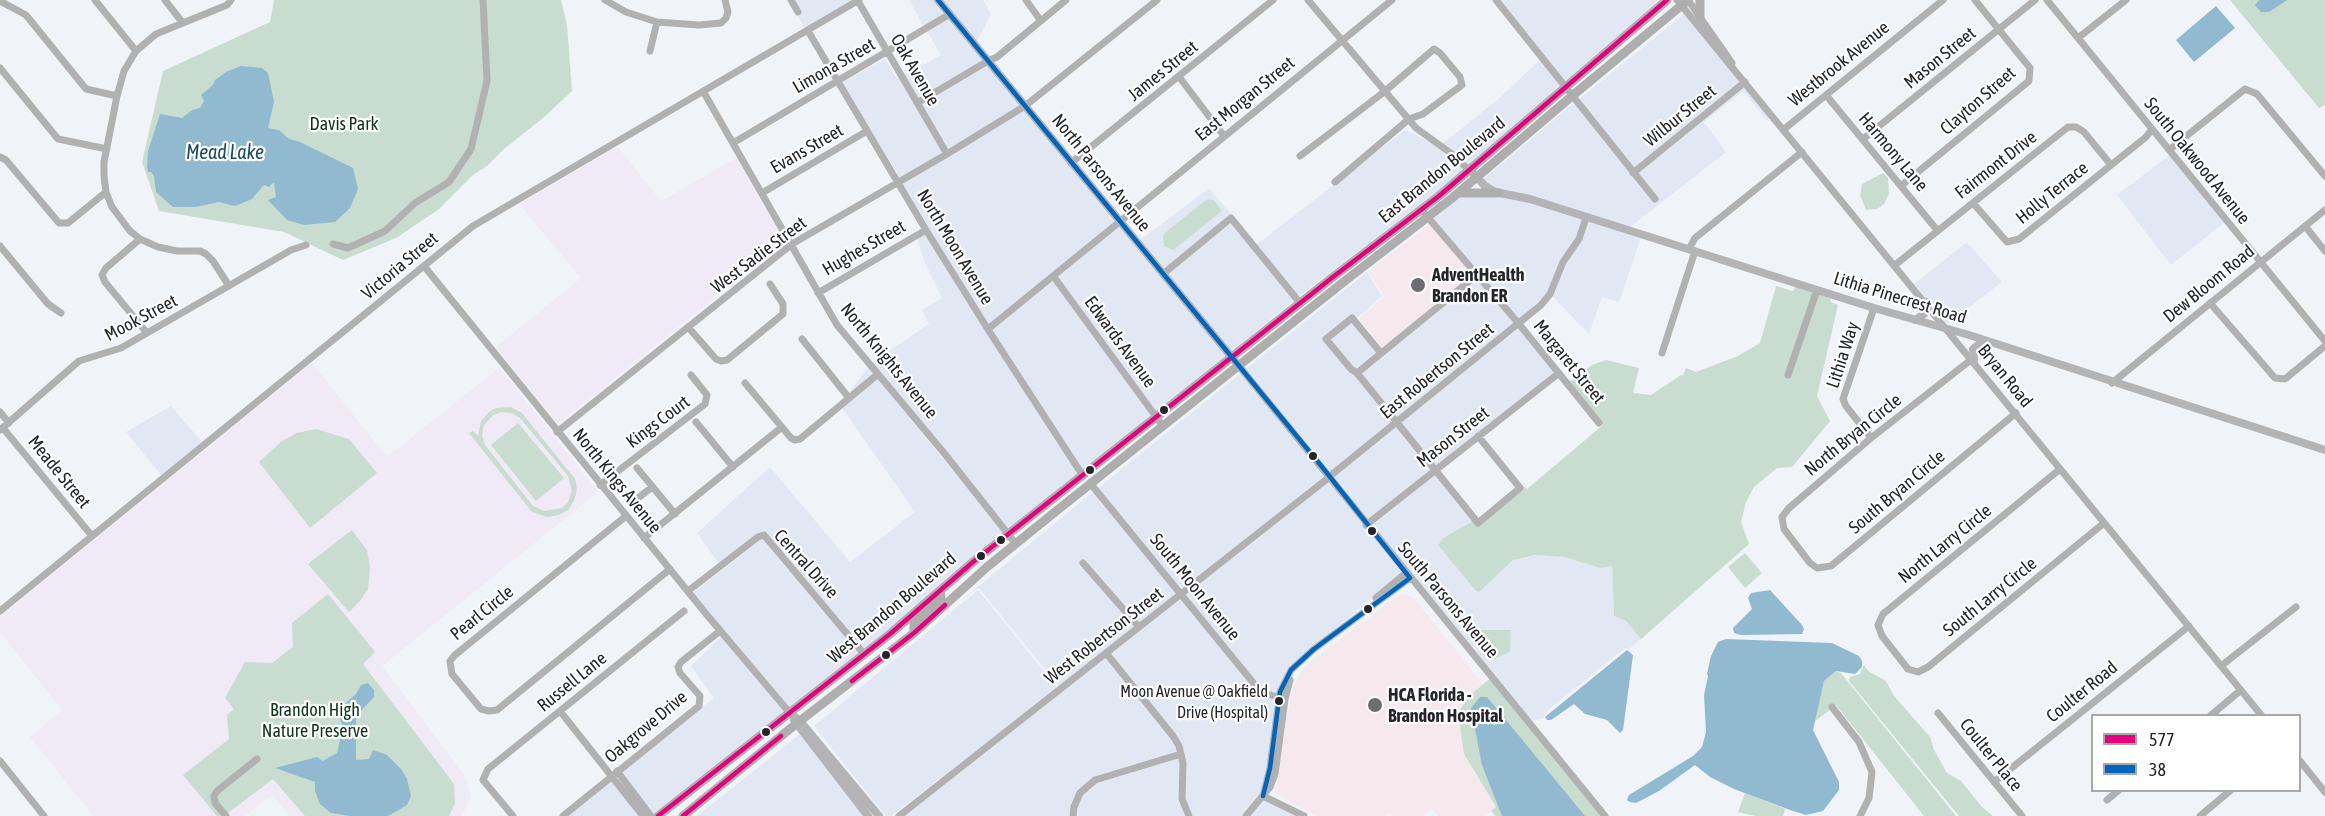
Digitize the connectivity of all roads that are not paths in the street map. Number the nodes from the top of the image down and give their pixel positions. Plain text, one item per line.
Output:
1 (95, 0) edge
2 (165, 0) edge
3 (231, 0) edge
4 (483, 0) edge
5 (605, 0) edge
6 (725, 0) edge
7 (791, 0) edge
8 (858, 0) edge
9 (938, 0) edge
10 (1026, 0) edge
11 (1066, 0) edge
12 (1157, 0) edge
13 (1273, 0) edge
14 (1308, 0) edge
15 (1392, 0) edge
16 (1496, 0) edge
17 (1660, 0) edge
18 (1667, 0) edge
19 (1700, 0) edge
20 (1943, 0) edge
21 (1975, 0) edge
22 (2035, 0) edge
23 (2047, 0) edge
24 (2126, 0) edge
25 (0, 1) edge
26 (1684, 1) edge
27 (1656, 10) junction
28 (798, 12) dead end
29 (950, 14) junction
30 (1700, 15) junction
31 (1041, 21) junction
32 (182, 22) junction
33 (657, 22) junction
34 (1999, 29) junction
35 (808, 31) junction
36 (2078, 38) junction
37 (1341, 40) junction
38 (136, 51) junction
39 (650, 51) dead end
40 (888, 52) junction
41 (988, 61) junction
42 (0, 68) edge
43 (1740, 75) junction
44 (7, 76) junction
45 (1180, 78) junction
46 (837, 81) junction
47 (0, 82) edge
48 (1745, 82) junction
49 (703, 92) junction
50 (1384, 92) junction
51 (1568, 92) junction
52 (1826, 95) junction
53 (117, 96) junction
54 (917, 103) junction
55 (1025, 106) junction
56 (1409, 119) junction
57 (2152, 129) junction
58 (1783, 130) junction
59 (867, 131) junction
60 (1224, 136) junction
61 (1863, 139) junction
62 (732, 143) junction
63 (107, 149) junction
64 (2169, 150) junction
65 (1802, 152) junction
66 (947, 154) junction
67 (1300, 156) dead end
68 (0, 157) edge
69 (1071, 164) junction
70 (2111, 165) junction
71 (1633, 173) junction
72 (1474, 174) junction
73 (2325, 176) edge
74 (899, 182) junction
75 (1335, 182) dead end
76 (1902, 185) junction
77 (106, 192) junction
78 (762, 193) junction
79 (1459, 193) junction
80 (1499, 193) junction
81 (1655, 200) dead end
82 (1973, 203) junction
83 (2325, 210) edge
84 (1425, 214) junction
85 (1586, 218) junction
86 (1119, 222) junction
87 (2305, 226) junction
88 (926, 230) junction
89 (1937, 230) junction
90 (140, 239) junction
91 (333, 244) dead end
92 (792, 244) junction
93 (306, 245) dead end
94 (0, 246) edge
95 (1692, 250) junction
96 (2325, 251) edge
97 (2260, 262) junction
98 (1895, 265) junction
99 (424, 266) junction
100 (1163, 274) junction
101 (1477, 275) junction
102 (1054, 277) junction
103 (770, 284) dead end
104 (229, 286) junction
105 (1816, 290) junction
106 (818, 293) junction
107 (1926, 302) junction
108 (1300, 303) junction
109 (2210, 303) junction
110 (1874, 308) junction
111 (61, 313) dead end
112 (1915, 320) junction
113 (1519, 324) junction
114 (688, 327) junction
115 (988, 329) junction
116 (1948, 330) junction
117 (147, 333) junction
118 (802, 339) dead end
119 (2325, 340) edge
120 (1989, 342) junction
121 (2325, 346) edge
122 (1381, 353) junction
123 (1662, 353) dead end
124 (1232, 357) junction
125 (1973, 360) junction
126 (1239, 366) junction
127 (1558, 372) junction
128 (1357, 373) junction
129 (878, 374) junction
130 (690, 375) dead end
131 (1788, 375) dead end
132 (745, 383) dead end
133 (2112, 383) junction
134 (849, 398) junction
135 (0, 412) edge
136 (2016, 413) junction
137 (696, 422) dead end
138 (1159, 422) junction
139 (1397, 423) junction
140 (1599, 423) dead end
141 (4, 427) edge
142 (782, 427) junction
143 (557, 432) junction
144 (1478, 436) junction
145 (1871, 438) junction
146 (2325, 450) edge
147 (1108, 456) junction
148 (733, 467) junction
149 (637, 468) dead end
150 (2060, 469) junction
151 (1435, 470) junction
152 (1083, 476) junction
153 (1329, 477) junction
154 (1090, 483) junction
155 (600, 485) junction
156 (652, 487) junction
157 (633, 502) dead end
158 (1061, 507) junction
159 (675, 514) junction
160 (626, 516) junction
161 (2104, 523) junction
162 (1366, 525) junction
163 (1009, 535) junction
164 (93, 536) junction
165 (644, 538) junction
166 (1016, 544) junction
167 (1797, 546) joint
168 (1083, 563) dead end
169 (670, 569) junction
170 (1408, 576) junction
171 (688, 591) junction
172 (940, 591) junction
173 (1181, 594) junction
174 (2296, 607) dead end
175 (684, 611) dead end
176 (0, 612) edge
177 (2189, 626) junction
178 (1139, 627) junction
179 (720, 631) junction
180 (914, 633) junction
181 (1895, 652) joint
182 (1106, 653) junction
183 (864, 654) junction
184 (2221, 666) junction
185 (2241, 690) junction
186 (1282, 698) junction
187 (1832, 707) dead end
188 (560, 711) junction
189 (789, 712) junction
190 (1938, 713) dead end
191 (2212, 714) edge
192 (2260, 714) edge
193 (798, 723) junction
194 (1182, 753) junction
195 (257, 759) dead end
196 (2301, 762) edge
197 (1, 764) edge
198 (615, 773) junction
199 (1994, 782) junction
200 (2118, 792) edge
201 (2229, 792) edge
202 (2325, 792) edge
203 (1263, 796) junction
204 (2108, 800) dead end
205 (1862, 814) edge
206 (44, 816) edge
207 (226, 816) edge
208 (513, 816) edge
209 (563, 816) edge
210 (643, 816) edge
211 (651, 816) edge
212 (658, 816) edge
213 (683, 816) edge
214 (868, 816) edge
215 (879, 816) edge
216 (899, 816) edge
217 (1073, 816) edge
218 (1190, 816) edge
219 (1246, 816) edge
220 (1304, 816) edge
221 (1605, 816) edge
222 (1870, 816) edge
223 (2022, 816) edge
224 (2200, 816) edge

1 - 38 street
2 - 32 street
3 - 32 street
4 - 91 street
5 - 33 street
6 - 33 street
7 - 28 street
8 - 35 street, Victoria Street
8 - 40 street, Oak Avenue
9 - 29 main road, North Parsons Avenue
10 - 31 street
11 - 31 street
12 - 55 street, West Sadie Street
13 - 45 street, James Street
14 - 37 street
15 - 37 street, East Morgan Street
16 - 51 street
17 - 27 highway
18 - 27 highway, East Brandon Boulevard
19 - 30 highway
20 - 52 street, Westbrook Avenue
21 - 34 street
22 - 34 street, Mason Street
23 - 36 street, South Oakwood Avenue
24 - 36 street
25 - 53 street
26 - 30 street
26 - 43 street, Bryan Road
26 - 51 highway, East Brandon Boulevard
27 - 51 highway, East Brandon Boulevard
29 - 40 street, Limona Street
29 - 41 main road, North Parsons Avenue
30 - 43 street
31 - 41 street
32 - 38 street
33 - 39 street
34 - 61 street, Mason Street
34 - 76 street, Clayton Street
35 - 46 street, North Moon Avenue
35 - 49 street, Victoria Street
36 - 57 street, South Oakwood Avenue
37 - 50 street
37 - 60 street, East Morgan Street
38 - 53 street
40 - 46 street, Limona Street
40 - 54 street, Oak Avenue
41 - 54 street
41 - 55 main road, North Parsons Avenue
42 - 44 street
43 - 48 street, Bryan Road
44 - 47 street
44 - 63 street
45 - 60 street
45 - 69 street, James Street
46 - 59 street, North Moon Avenue
46 - 62 street, Limona Street
48 - 58 street, Bryan Road
48 - 71 street, Wilbur Street
49 - 62 street, North Knights Avenue
49 - 99 street, Victoria Street
50 - 56 street
50 - 56 street
50 - 67 street
51 - 71 street
51 - 72 highway, East Brandon Boulevard
52 - 58 street, Westbrook Avenue
52 - 61 street, Harmony Lane
53 - 63 street
54 - 66 street, Oak Avenue
55 - 66 street, West Sadie Street
55 - 69 main road, North Parsons Avenue
56 - 72 street
56 - 75 street
57 - 64 street, South Oakwood Avenue
57 - 70 street, Holly Terrace
58 - 65 street, Bryan Road
59 - 74 street, North Moon Avenue
59 - 78 street, Evans Street
60 - 86 street, East Morgan Street
61 - 76 street, Harmony Lane
62 - 78 street, North Knights Avenue
63 - 77 street
64 - 73 street
64 - 97 street, South Oakwood Avenue
65 - 95 street
65 - 98 street, Bryan Road
66 - 74 street, West Sadie Street
68 - 77 street
69 - 86 main road, North Parsons Avenue
70 - 82 street, Fairmont Drive
70 - 82 street, Holly Terrace
71 - 81 street
72 - 79 highway, East Brandon Boulevard
72 - 80 main road, Lithia Pinecrest Road
72 - 84 highway, East Brandon Boulevard
74 - 88 street, North Moon Avenue
74 - 92 street, West Sadie Street
76 - 89 street, Harmony Lane
77 - 90 street
78 - 92 street, North Knights Avenue
79 - 80 highway
79 - 84 highway, East Brandon Boulevard
80 - 85 main road, Lithia Pinecrest Road
82 - 89 street, Fairmont Drive
83 - 87 street, Dew Bloom Road
84 - 101 street, Margaret Street
84 - 108 highway, East Brandon Boulevard
84 - 126 highway, East Brandon Boulevard
85 - 95 main road, Lithia Pinecrest Road
85 - 113 street, East Robertson Street
86 - 100 main road, North Parsons Avenue
86 - 102 street, East Morgan Street
87 - 96 street
87 - 97 street, Dew Bloom Road
88 - 106 street, Hughes Street
88 - 115 street, North Moon Avenue
89 - 98 street, Fairmont Drive
90 - 104 street
90 - 117 street
92 - 106 street, North Knights Avenue
92 - 114 street, West Sadie Street
93 - 104 street, Mook Street
94 - 111 street
95 - 105 main road, Lithia Pinecrest Road
95 - 123 street
97 - 109 street, Dew Bloom Road
97 - 119 street, South Oakwood Avenue
98 - 107 street, Bryan Road
99 - 143 street, North Kings Avenue
99 - 164 street, Victoria Street
100 - 108 street
100 - 124 main road, North Parsons Avenue
101 - 113 street, Margaret Street
101 - 122 street
102 - 115 street, East Morgan Street
102 - 138 street, Edwards Avenue
103 - 114 street
104 - 117 street, Mook Street
105 - 110 main road, Lithia Pinecrest Road
105 - 131 street
106 - 129 street, North Knights Avenue
107 - 112 main road
107 - 116 street, Bryan Road
108 - 124 highway, East Brandon Boulevard
109 - 121 street
109 - 133 street, Dew Bloom Road
110 - 112 main road, Lithia Pinecrest Road
110 - 145 street, Lithia Way
112 - 116 main road, Lithia Pinecrest Road
113 - 127 street, Margaret Street
113 - 139 street, East Robertson Street
114 - 143 street, West Sadie Street
115 - 152 street, North Moon Avenue
116 - 120 main road, Lithia Pinecrest Road
116 - 125 street, Bryan Road
117 - 141 street, Mook Street
118 - 134 street
120 - 125 main road
120 - 133 main road, Lithia Pinecrest Road
122 - 128 street
122 - 128 street
124 - 126 main road, North Parsons Avenue
124 - 138 highway, West Brandon Boulevard
125 - 136 street, Bryan Road
125 - 145 street, North Bryan Circle
126 - 138 highway, West Brandon Boulevard
126 - 153 street, South Parsons Avenue
127 - 140 street, Margaret Street
127 - 144 street, Mason Street
128 - 139 street
129 - 134 street
129 - 163 street, North Knights Avenue
130 - 155 street, Kings Court
132 - 142 street
133 - 146 main road, Lithia Pinecrest Road
134 - 142 street
135 - 141 street, Meade Street
136 - 150 street, Bryan Road
136 - 167 street, South Bryan Circle
137 - 148 street
138 - 147 highway, West Brandon Boulevard
138 - 154 highway, West Brandon Boulevard
139 - 151 street
139 - 153 street, East Robertson Street
141 - 164 street, Meade Street
142 - 148 street
143 - 155 street, North Kings Avenue
144 - 151 street, Mason Street
144 - 151 street
145 - 167 street, North Bryan Circle
147 - 152 highway, West Brandon Boulevard
147 - 154 highway
148 - 159 street
149 - 156 street
150 - 161 street, Bryan Road
150 - 181 street, North Larry Circle
151 - 162 street, Mason Street
152 - 158 highway
152 - 163 highway, West Brandon Boulevard
153 - 162 street, South Parsons Avenue
153 - 173 street, West Robertson Street
154 - 158 highway, West Brandon Boulevard
154 - 173 street, South Moon Avenue
155 - 160 street, North Kings Avenue
156 - 157 street
156 - 159 street
158 - 166 highway, West Brandon Boulevard
159 - 165 street
160 - 165 street, North Kings Avenue
160 - 169 street, Pearl Circle
161 - 177 street, Bryan Road
161 - 181 street, South Larry Circle
162 - 170 street, South Parsons Avenue
163 - 166 street, North Knights Avenue
163 - 172 highway, West Brandon Boulevard
164 - 176 street, Victoria Street
165 - 169 street, North Kings Avenue
166 - 180 highway, West Brandon Boulevard
168 - 178 street
169 - 171 street, North Kings Avenue
170 - 186 street
170 - 221 street, South Parsons Avenue
171 - 179 street, North Kings Avenue
171 - 183 street, Central Drive
172 - 180 highway
172 - 183 highway, West Brandon Boulevard
173 - 178 street, West Robertson Street
173 - 186 street, South Moon Avenue
174 - 184 street
175 - 188 street, Russell Lane
177 - 184 street, Bryan Road
177 - 199 street, Coulter Road
178 - 182 street, West Robertson Street
179 - 189 street, North Kings Avenue
179 - 198 street, Oakgrove Drive
180 - 193 highway, West Brandon Boulevard
182 - 194 street
182 - 216 street, West Robertson Street
183 - 189 highway, West Brandon Boulevard
184 - 185 street, Bryan Road
185 - 191 street
185 - 192 street, Bryan Road
186 - 203 street
187 - 205 street
188 - 198 street
188 - 208 street, Russell Lane
189 - 193 main road
189 - 212 highway, West Brandon Boulevard
190 - 199 street, Coulter Place
193 - 213 highway, West Brandon Boulevard
193 - 214 main road
193 - 215 main road
194 - 217 street
194 - 218 street
195 - 207 street
196 - 202 street
197 - 206 street
198 - 209 street, Oakgrove Drive
198 - 210 street
198 - 211 street
199 - 223 street, Coulter Place
200 - 204 street
201 - 224 street
203 - 219 street
203 - 220 street
205 - 222 street

